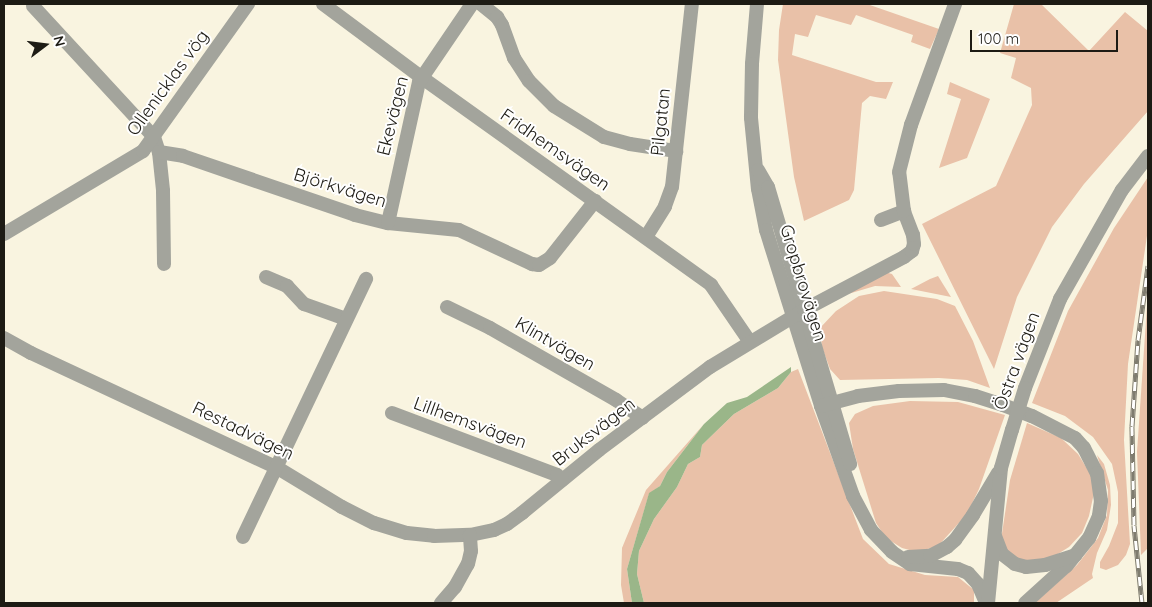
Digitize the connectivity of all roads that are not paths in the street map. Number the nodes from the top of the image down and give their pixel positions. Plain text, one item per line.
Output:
1 (248, 4) edge
2 (323, 4) edge
3 (472, 4) edge
4 (481, 4) edge
5 (692, 4) edge
6 (757, 4) edge
7 (955, 4) edge
8 (33, 6) dead end
9 (421, 77) junction
10 (154, 137) junction
11 (676, 151) junction
12 (159, 152) junction
13 (1148, 156) edge
14 (595, 201) junction
15 (904, 211) junction
16 (881, 220) dead end
17 (388, 222) junction
18 (4, 234) edge
19 (646, 237) junction
20 (164, 264) dead end
21 (266, 277) dead end
22 (366, 279) dead end
23 (447, 307) dead end
24 (799, 313) junction
25 (346, 319) junction
26 (4, 338) edge
27 (750, 342) junction
28 (827, 404) junction
29 (392, 413) dead end
30 (642, 418) junction
31 (276, 467) junction
32 (1001, 468) junction
33 (562, 480) junction
34 (994, 532) junction
35 (470, 535) junction
36 (243, 537) dead end
37 (1075, 554) junction
38 (898, 556) junction
39 (441, 603) edge
40 (987, 603) edge
41 (1024, 603) edge

1 - 10 street, Ollenicklas vög
2 - 9 street, Fridhemsvägen
3 - 9 street, Ekevägen
4 - 11 street
5 - 11 street, Pilgatan
6 - 24 street, Gropbrovägen
7 - 15 street
8 - 10 street
9 - 14 street, Fridhemsvägen
9 - 17 street, Ekevägen
10 - 12 street
10 - 18 street, Ollenicklas vög
11 - 19 street, Pilgatan
12 - 17 street, Björkvägen
12 - 20 street
13 - 32 street, Östra vägen, bridge
14 - 17 street, Björkvägen
14 - 19 street, Fridhemsvägen
15 - 16 street
15 - 24 street, Bruksvägen
19 - 27 street, Fridhemsvägen
21 - 25 street
22 - 25 street
23 - 30 street, Klintvägen
24 - 27 street, Bruksvägen
24 - 28 street, Gropbrovägen
25 - 31 street
26 - 31 street, Restadvägen
27 - 30 street, Bruksvägen
28 - 37 street
28 - 38 street, Gropbrovägen
29 - 33 street, Lillhemsvägen
30 - 33 street, Bruksvägen
31 - 35 street, Restadvägen
31 - 36 street
32 - 34 street, Östra vägen
32 - 38 street
33 - 35 street, Bruksvägen
34 - 37 street
34 - 40 street, Östra vägen
35 - 39 street
37 - 41 street
38 - 40 street

